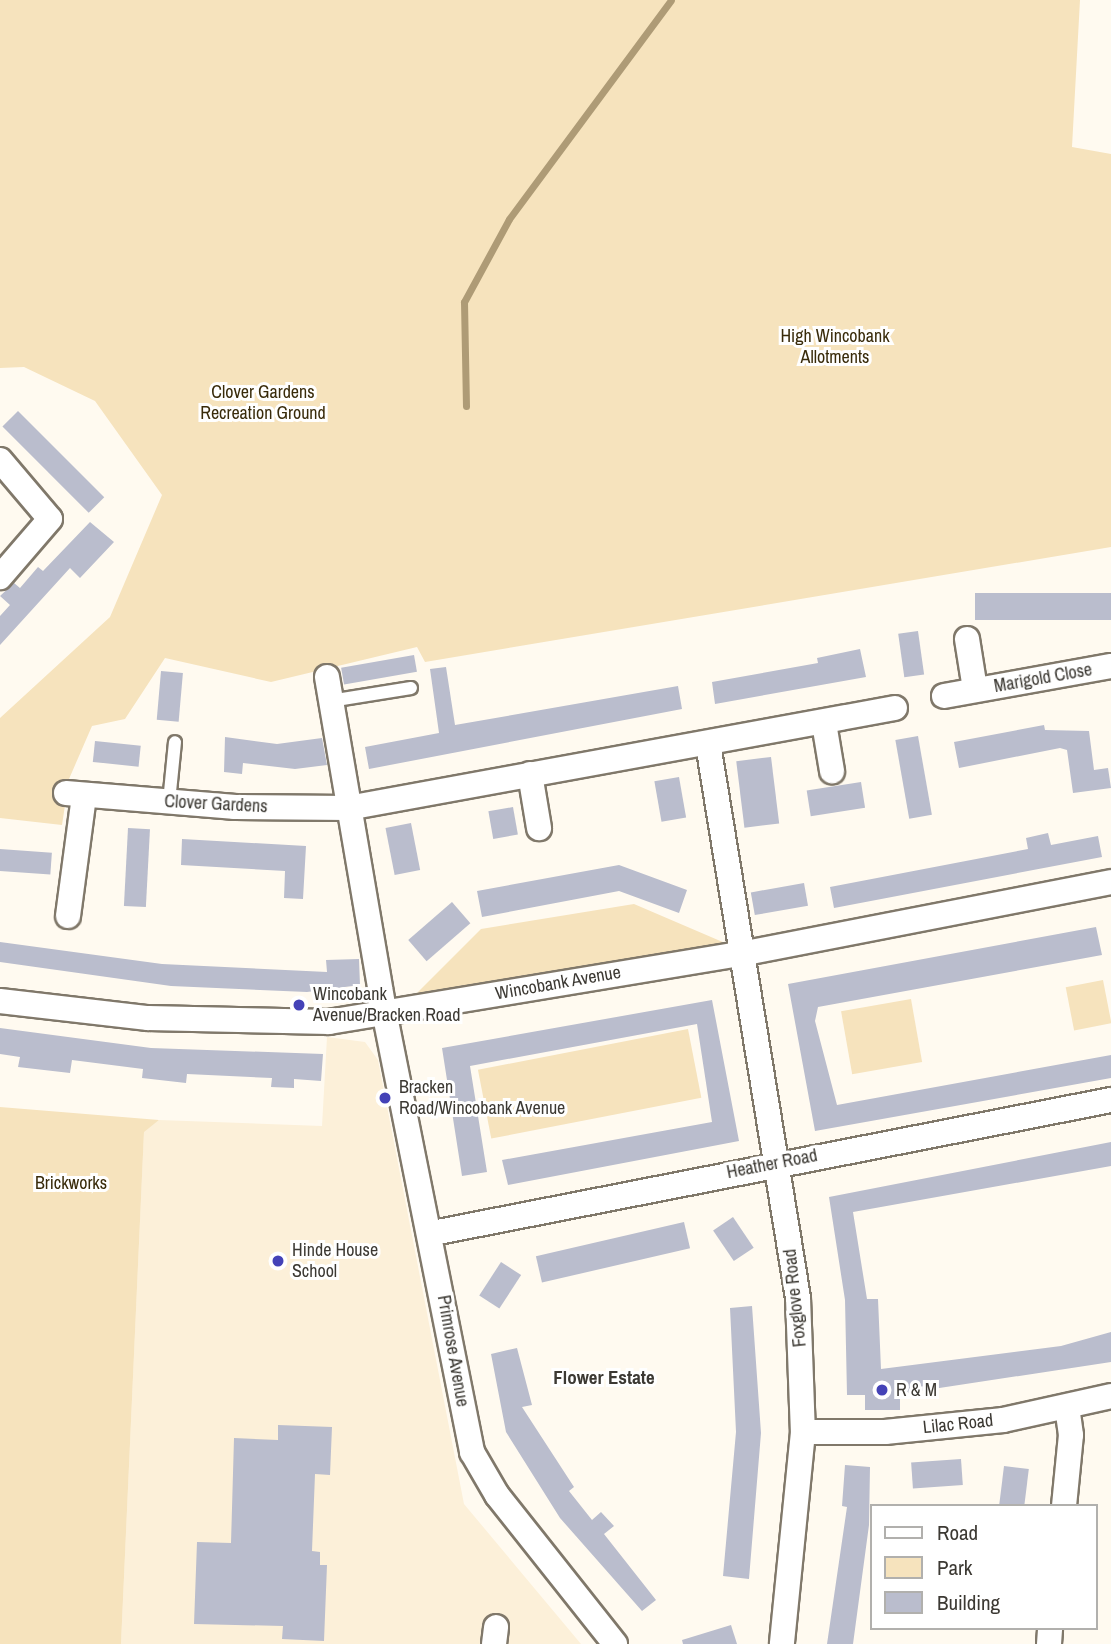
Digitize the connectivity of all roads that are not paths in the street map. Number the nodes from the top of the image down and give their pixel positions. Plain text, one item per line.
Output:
1 (0, 460) edge
2 (0, 577) edge
3 (967, 639) dead end
4 (1111, 666) edge
5 (411, 688) dead end
6 (329, 689) joint
7 (975, 689) junction
8 (944, 696) dead end
9 (895, 708) dead end
10 (824, 723) junction
11 (175, 742) dead end
12 (708, 744) junction
13 (832, 771) dead end
14 (530, 774) junction
15 (169, 802) junction
16 (348, 808) junction
17 (540, 828) dead end
18 (1111, 882) edge
19 (68, 916) dead end
20 (746, 953) junction
21 (0, 1001) edge
22 (385, 1016) junction
23 (1111, 1100) edge
24 (780, 1162) junction
25 (433, 1233) junction
26 (1111, 1396) edge
27 (1067, 1408) junction
28 (803, 1432) junction
29 (1064, 1504) edge
30 (615, 1644) edge
31 (782, 1644) edge

1 - 2 street
3 - 7 street, Marigold Close
4 - 7 street, Marigold Close
5 - 6 lane
6 - 16 street
7 - 8 street, Marigold Close
9 - 10 street, Clover Gardens
10 - 12 street, Clover Gardens
10 - 13 street
11 - 15 lane
12 - 14 street, Clover Gardens
12 - 20 street
14 - 16 street, Clover Gardens
14 - 17 street
15 - 16 street, Clover Gardens
15 - 19 street, Clover Gardens
16 - 22 street
18 - 20 street, Wincobank Avenue
20 - 22 street, Wincobank Avenue
20 - 24 street, Foxglove Road
21 - 22 street, Wincobank Avenue
22 - 25 street, Primrose Avenue
23 - 24 street, Heather Road
24 - 25 street, Heather Road
24 - 28 street, Foxglove Road
25 - 30 street, Primrose Avenue
26 - 27 street, Lilac Road
27 - 28 street, Lilac Road
27 - 29 street
28 - 31 street, Foxglove Road

